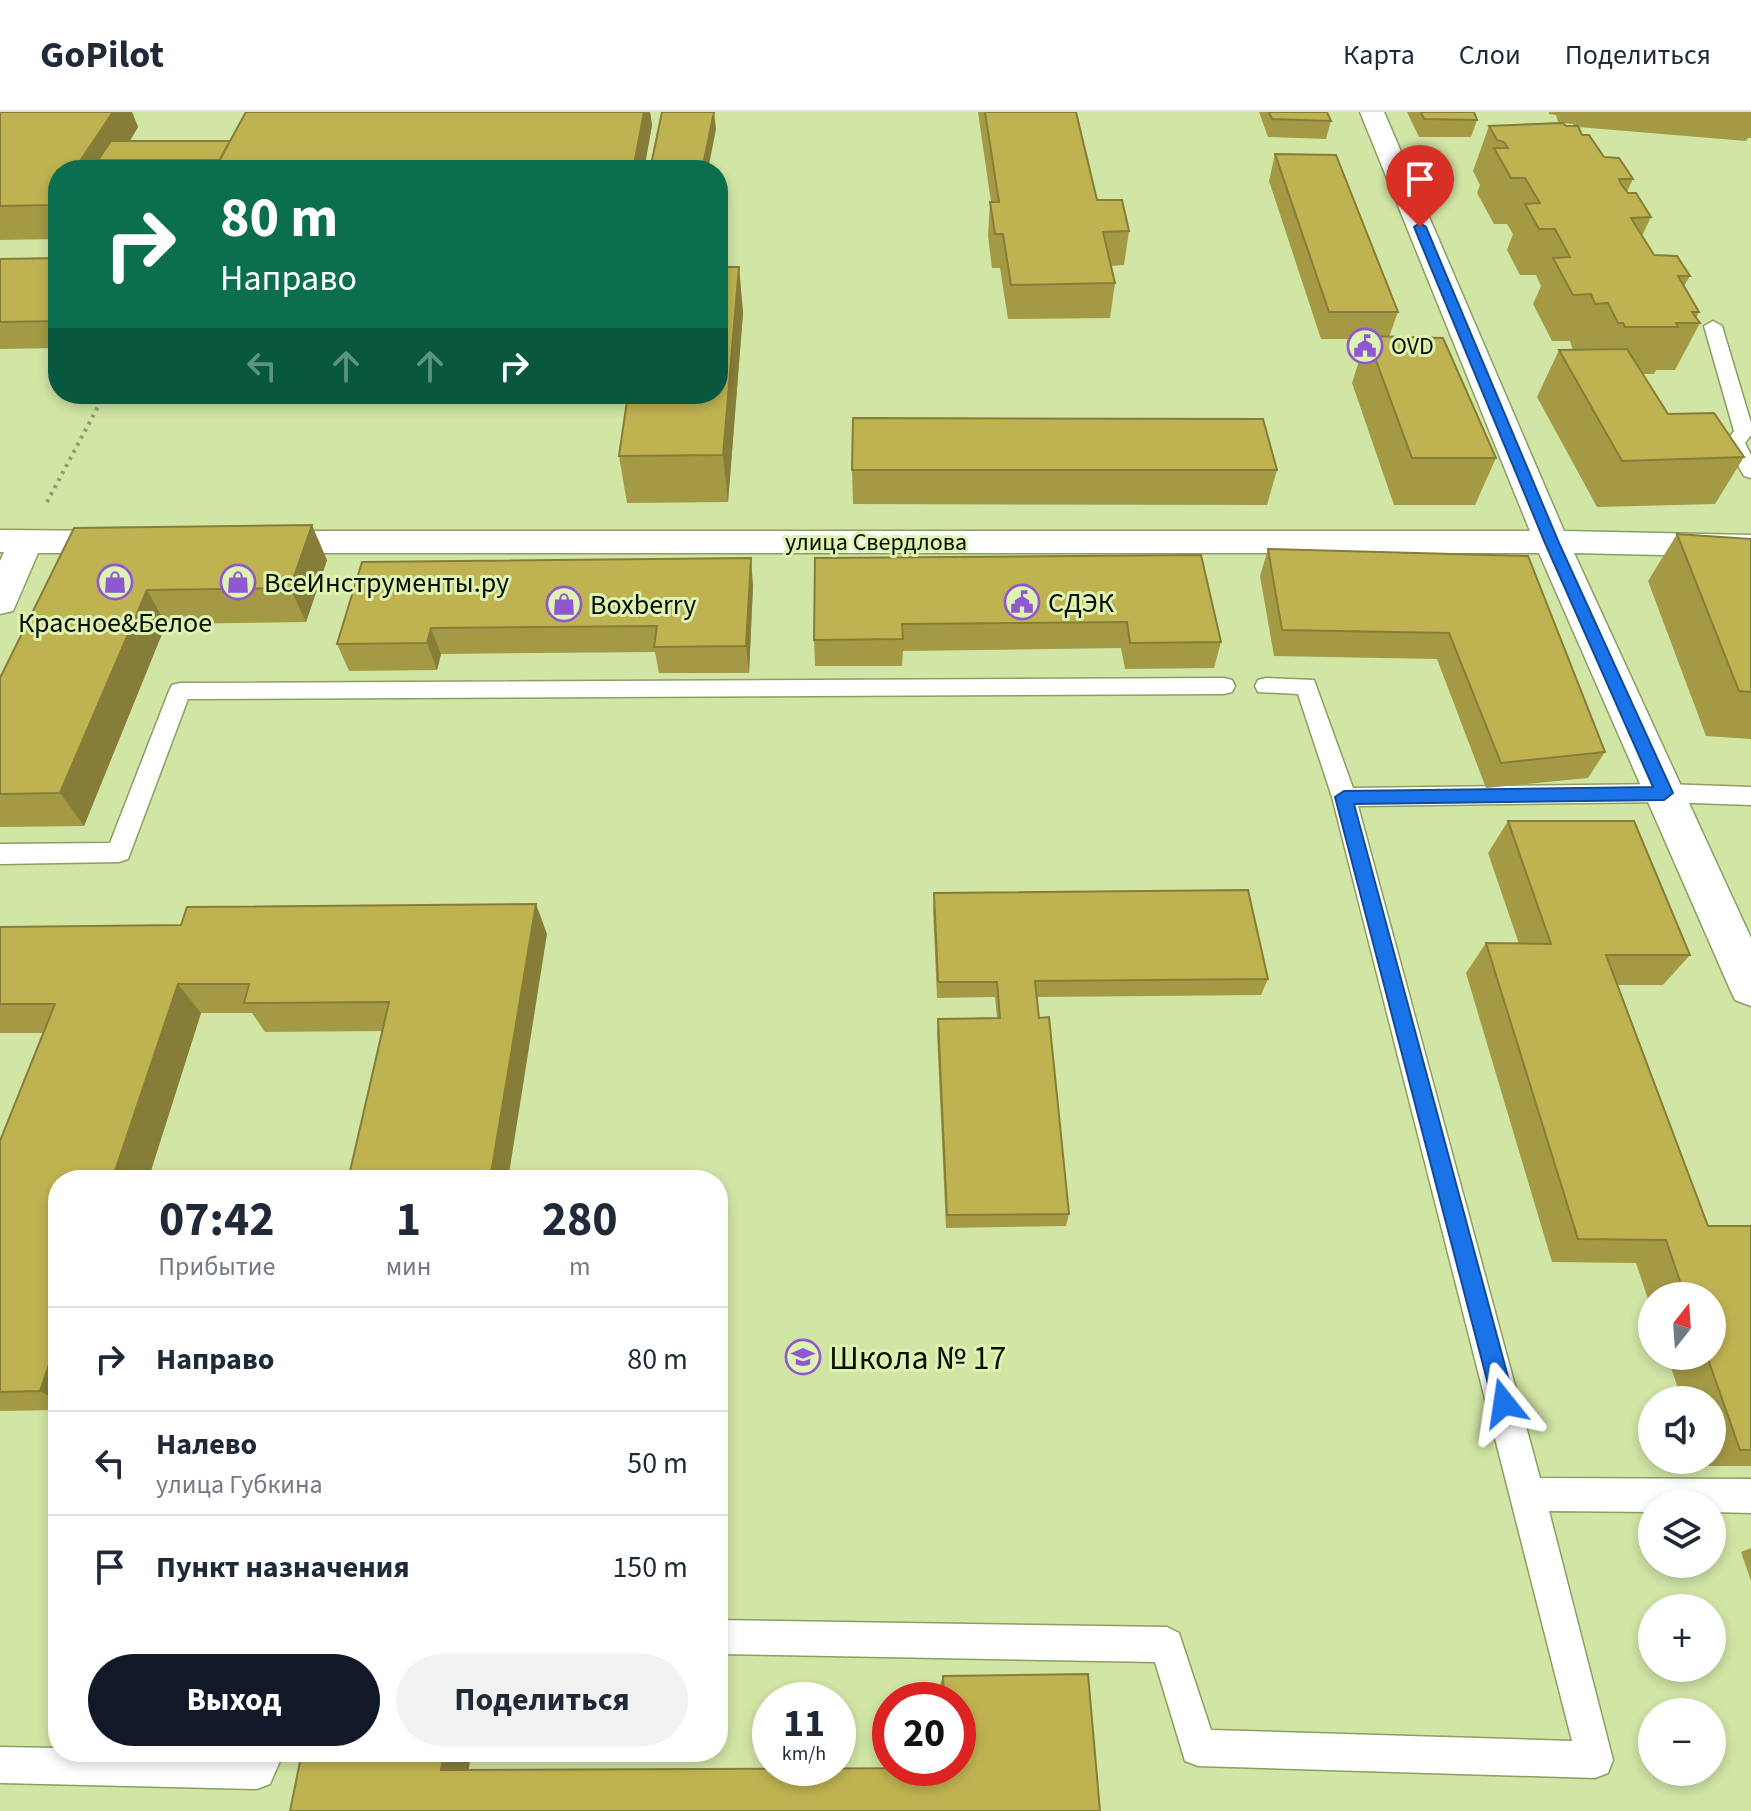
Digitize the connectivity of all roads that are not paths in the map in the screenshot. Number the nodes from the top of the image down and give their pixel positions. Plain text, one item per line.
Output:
1 (1372, 112) edge
2 (1713, 326) dead end
3 (1751, 472) edge
4 (13, 541) edge
5 (157, 542) edge
6 (221, 542) edge
7 (1552, 543) junction
8 (1751, 546) edge
9 (0, 602) edge
10 (1224, 686) dead end
11 (1266, 686) dead end
12 (1664, 793) junction
13 (1751, 796) edge
14 (1344, 797) junction
15 (0, 854) edge
16 (1751, 987) edge
17 (1528, 1494) junction
18 (1751, 1496) edge
19 (728, 1637) edge
20 (261, 1762) edge
21 (0, 1765) edge

1 - 7 street
2 - 3 lane
4 - 5 street
4 - 9 street
6 - 7 street, улица Свердлова
7 - 8 street, улица Свердлова
7 - 12 street
10 - 15 lane
11 - 14 lane
12 - 13 lane
12 - 14 lane
12 - 16 street
14 - 17 lane
17 - 18 lane
17 - 19 lane
20 - 21 lane

